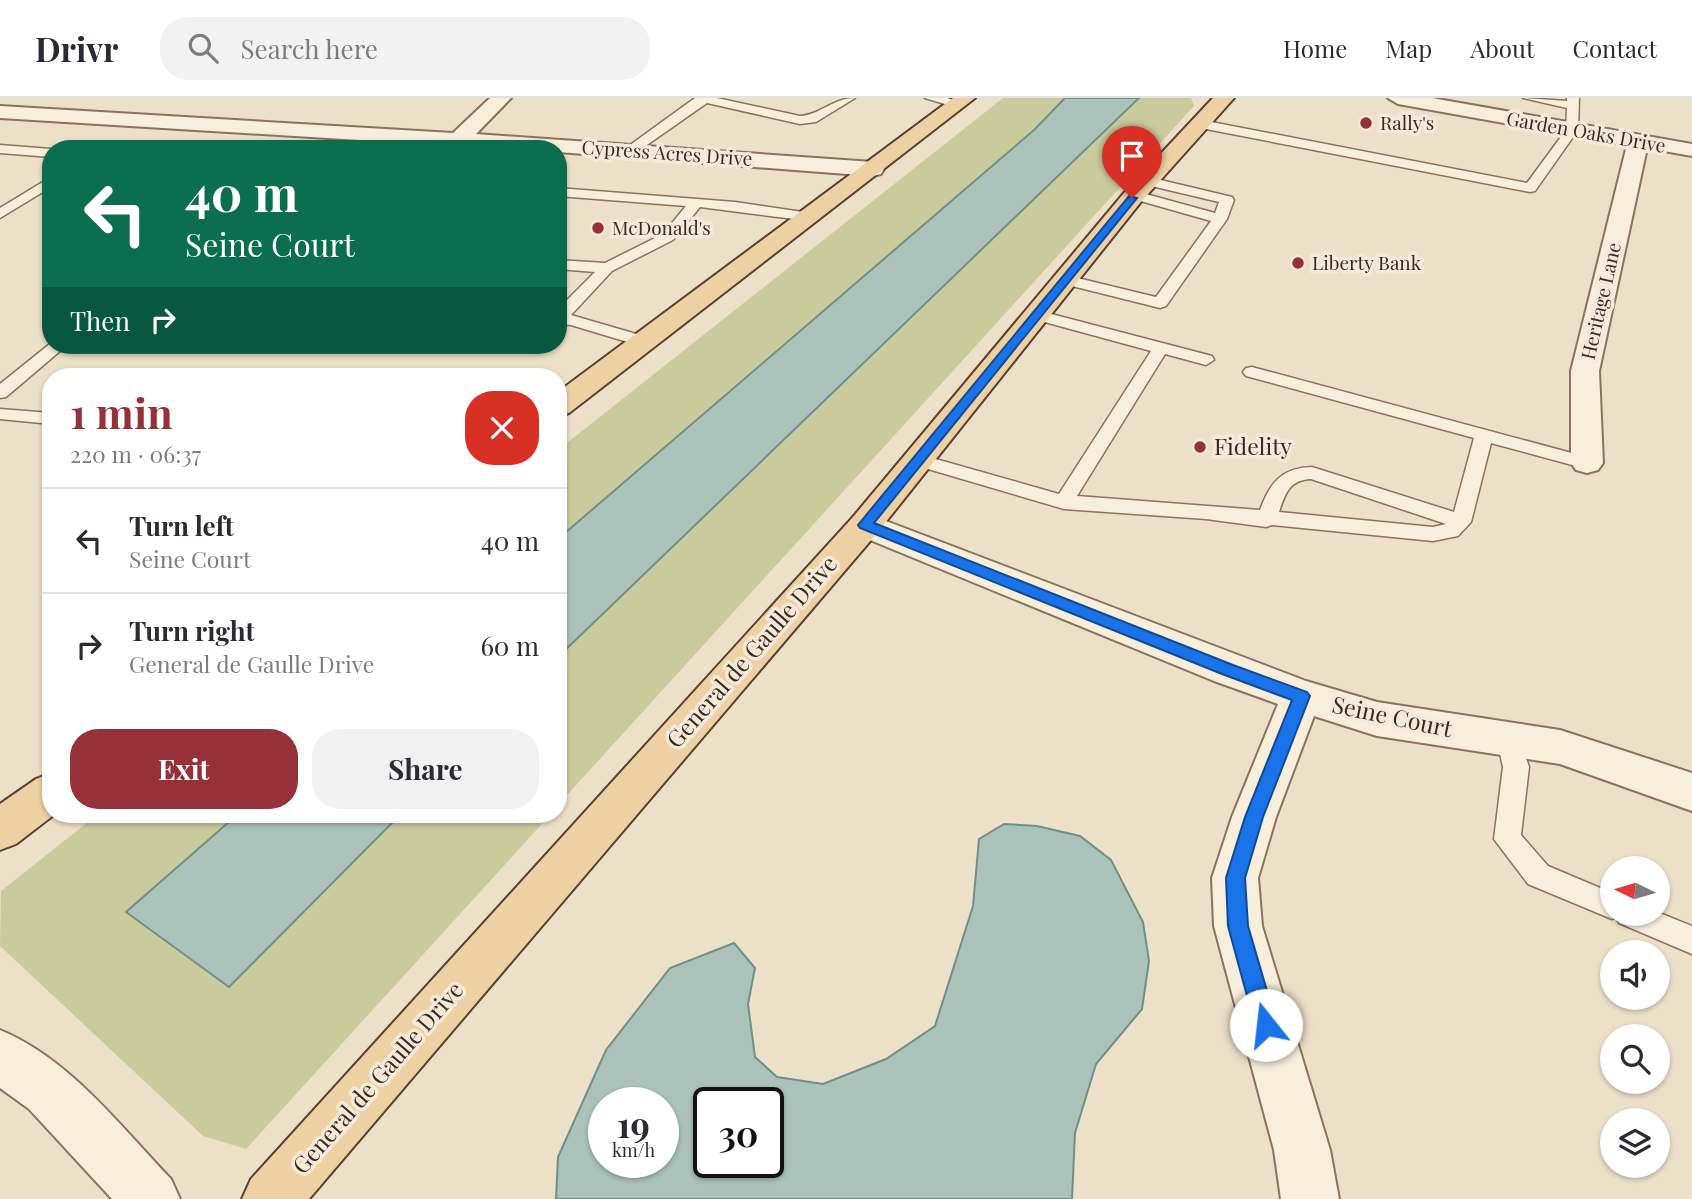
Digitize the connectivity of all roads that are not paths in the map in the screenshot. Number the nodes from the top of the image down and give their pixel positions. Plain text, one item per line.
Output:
1 (501, 98) edge
2 (704, 98) edge
3 (849, 98) edge
4 (931, 98) edge
5 (1398, 98) edge
6 (1529, 98) edge
7 (816, 101) dead end
8 (961, 101) edge
9 (1573, 102) edge
10 (835, 106) junction
11 (1210, 109) edge
12 (0, 112) edge
13 (1572, 130) junction
14 (459, 139) junction
15 (465, 140) edge
16 (1638, 142) junction
17 (567, 148) edge
18 (630, 150) junction
19 (1692, 150) edge
20 (4, 152) edge
21 (42, 153) edge
22 (873, 169) junction
23 (42, 187) edge
24 (1141, 188) junction
25 (567, 193) edge
26 (696, 203) junction
27 (0, 214) edge
28 (810, 217) junction
29 (567, 265) edge
30 (607, 268) junction
31 (1065, 280) junction
32 (567, 310) edge
33 (1036, 315) junction
34 (567, 320) edge
35 (644, 342) junction
36 (1161, 348) junction
37 (48, 354) edge
38 (1206, 360) dead end
39 (1252, 372) dead end
40 (0, 393) edge
41 (567, 400) edge
42 (0, 414) edge
43 (42, 418) edge
44 (1484, 435) junction
45 (918, 460) junction
46 (1587, 463) joint
47 (1064, 502) junction
48 (1266, 520) junction
49 (1461, 522) junction
50 (865, 525) junction
51 (1301, 696) junction
52 (1509, 740) junction
53 (1692, 792) edge
54 (42, 799) edge
55 (0, 831) edge
56 (1600, 901) edge
57 (1658, 926) edge
58 (1692, 940) edge
59 (0, 1056) edge
60 (151, 1199) edge
61 (271, 1199) edge
62 (1310, 1199) edge

1 - 14 street
2 - 10 lane
2 - 18 lane
3 - 10 lane
4 - 8 lane
5 - 13 street, Garden Oaks Drive
6 - 9 lane
7 - 10 lane
8 - 22 main road
9 - 13 lane
11 - 13 lane
11 - 24 main road, General de Gaulle Drive
12 - 14 street, Cypress Acres Drive
13 - 16 street, Garden Oaks Drive
14 - 15 street, Cypress Acres Drive
16 - 19 street, Garden Oaks Drive
16 - 46 street, Heritage Lane
17 - 18 street, Cypress Acres Drive
18 - 22 street, Cypress Acres Drive
20 - 21 lane
22 - 28 main road
23 - 27 lane
24 - 31 main road, General de Gaulle Drive
24 - 31 lane
25 - 26 lane
26 - 28 lane
26 - 30 lane
28 - 35 main road
29 - 30 lane
30 - 32 lane
31 - 33 main road, General de Gaulle Drive
33 - 36 lane
33 - 45 main road, General de Gaulle Drive
34 - 35 lane
35 - 41 main road
36 - 38 lane
36 - 47 lane
37 - 40 lane
39 - 44 lane
42 - 43 lane
44 - 46 lane
44 - 49 lane
45 - 47 lane
45 - 50 main road, General de Gaulle Drive
47 - 48 lane
48 - 49 lane
48 - 49 lane
50 - 51 street, Seine Court
50 - 61 main road, General de Gaulle Drive
51 - 52 street, Seine Court
51 - 62 street
52 - 53 street, Seine Court
52 - 56 lane
54 - 55 main road
57 - 58 lane
59 - 60 street

